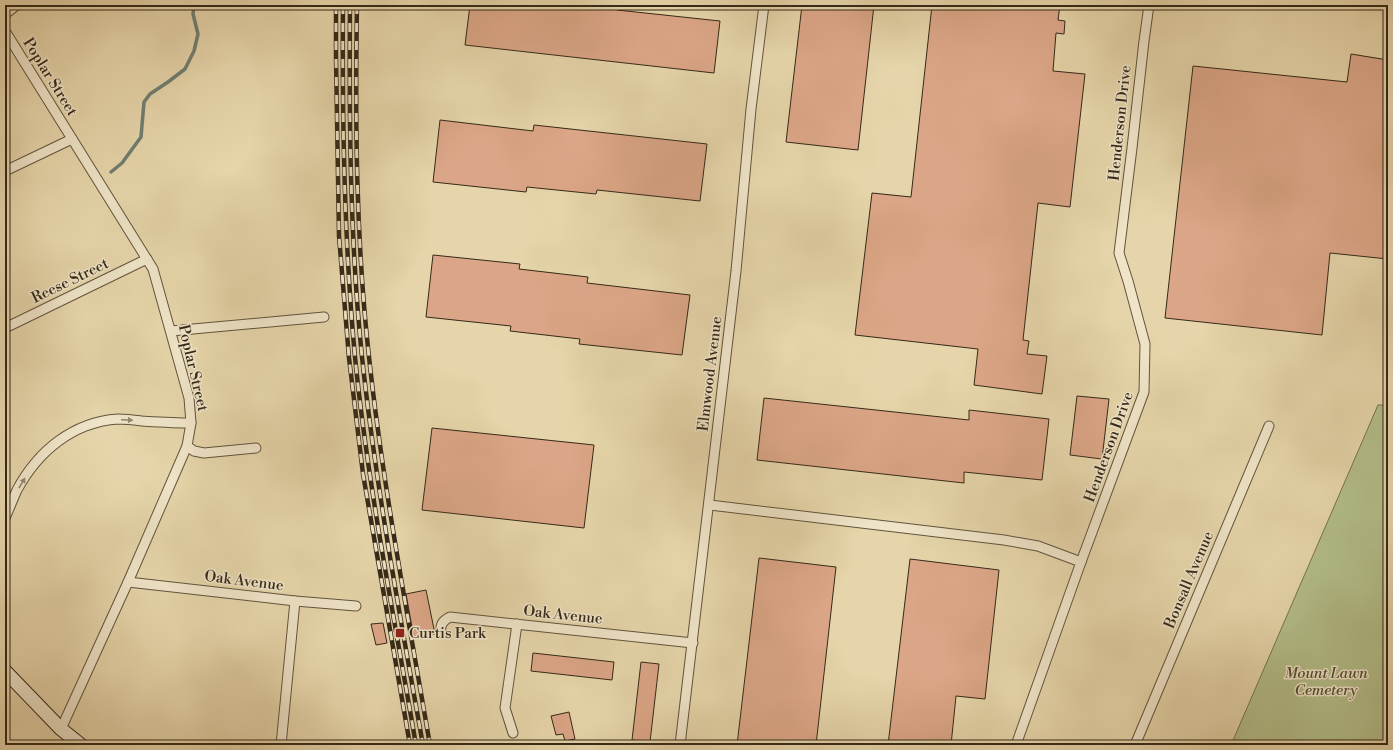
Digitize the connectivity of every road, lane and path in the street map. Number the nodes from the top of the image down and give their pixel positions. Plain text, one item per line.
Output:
1 (17, 5) edge
2 (764, 5) edge
3 (1149, 5) edge
4 (5, 14) edge
5 (5, 31) edge
6 (72, 139) junction
7 (5, 171) edge
8 (147, 259) junction
9 (324, 317) dead end
10 (5, 328) edge
11 (171, 331) junction
12 (191, 424) junction
13 (1269, 426) dead end
14 (187, 446) junction
15 (256, 448) dead end
16 (710, 504) junction
17 (5, 518) edge
18 (1080, 562) junction
19 (128, 582) junction
20 (295, 601) junction
21 (356, 606) dead end
22 (518, 624) junction
23 (441, 633) dead end
24 (693, 643) junction
25 (5, 671) edge
26 (61, 730) junction
27 (514, 733) dead end
28 (81, 745) edge
29 (281, 745) edge
30 (680, 745) edge
31 (1016, 745) edge
32 (1135, 745) edge

1 - 4 street
2 - 16 street, Elmwood Avenue
3 - 18 street, Henderson Drive
5 - 6 street, Poplar Street
6 - 7 street
6 - 8 street, Poplar Street
8 - 10 street, Reese Street
8 - 11 street, Poplar Street
9 - 11 street
11 - 12 street, Poplar Street
12 - 14 street, Poplar Street
17 -> 12 street
13 - 32 street, Bonsall Avenue
14 - 15 street
14 - 19 street, Poplar Street
16 - 18 street
16 - 24 street, Elmwood Avenue
18 - 31 street, Henderson Drive
19 - 20 street, Oak Avenue
19 - 26 street, Poplar Street
20 - 21 street, Oak Avenue
20 - 29 street
22 - 23 street, Oak Avenue
22 - 24 street, Oak Avenue
22 - 27 street
24 - 30 street, Elmwood Avenue
25 - 26 street
26 - 28 street

